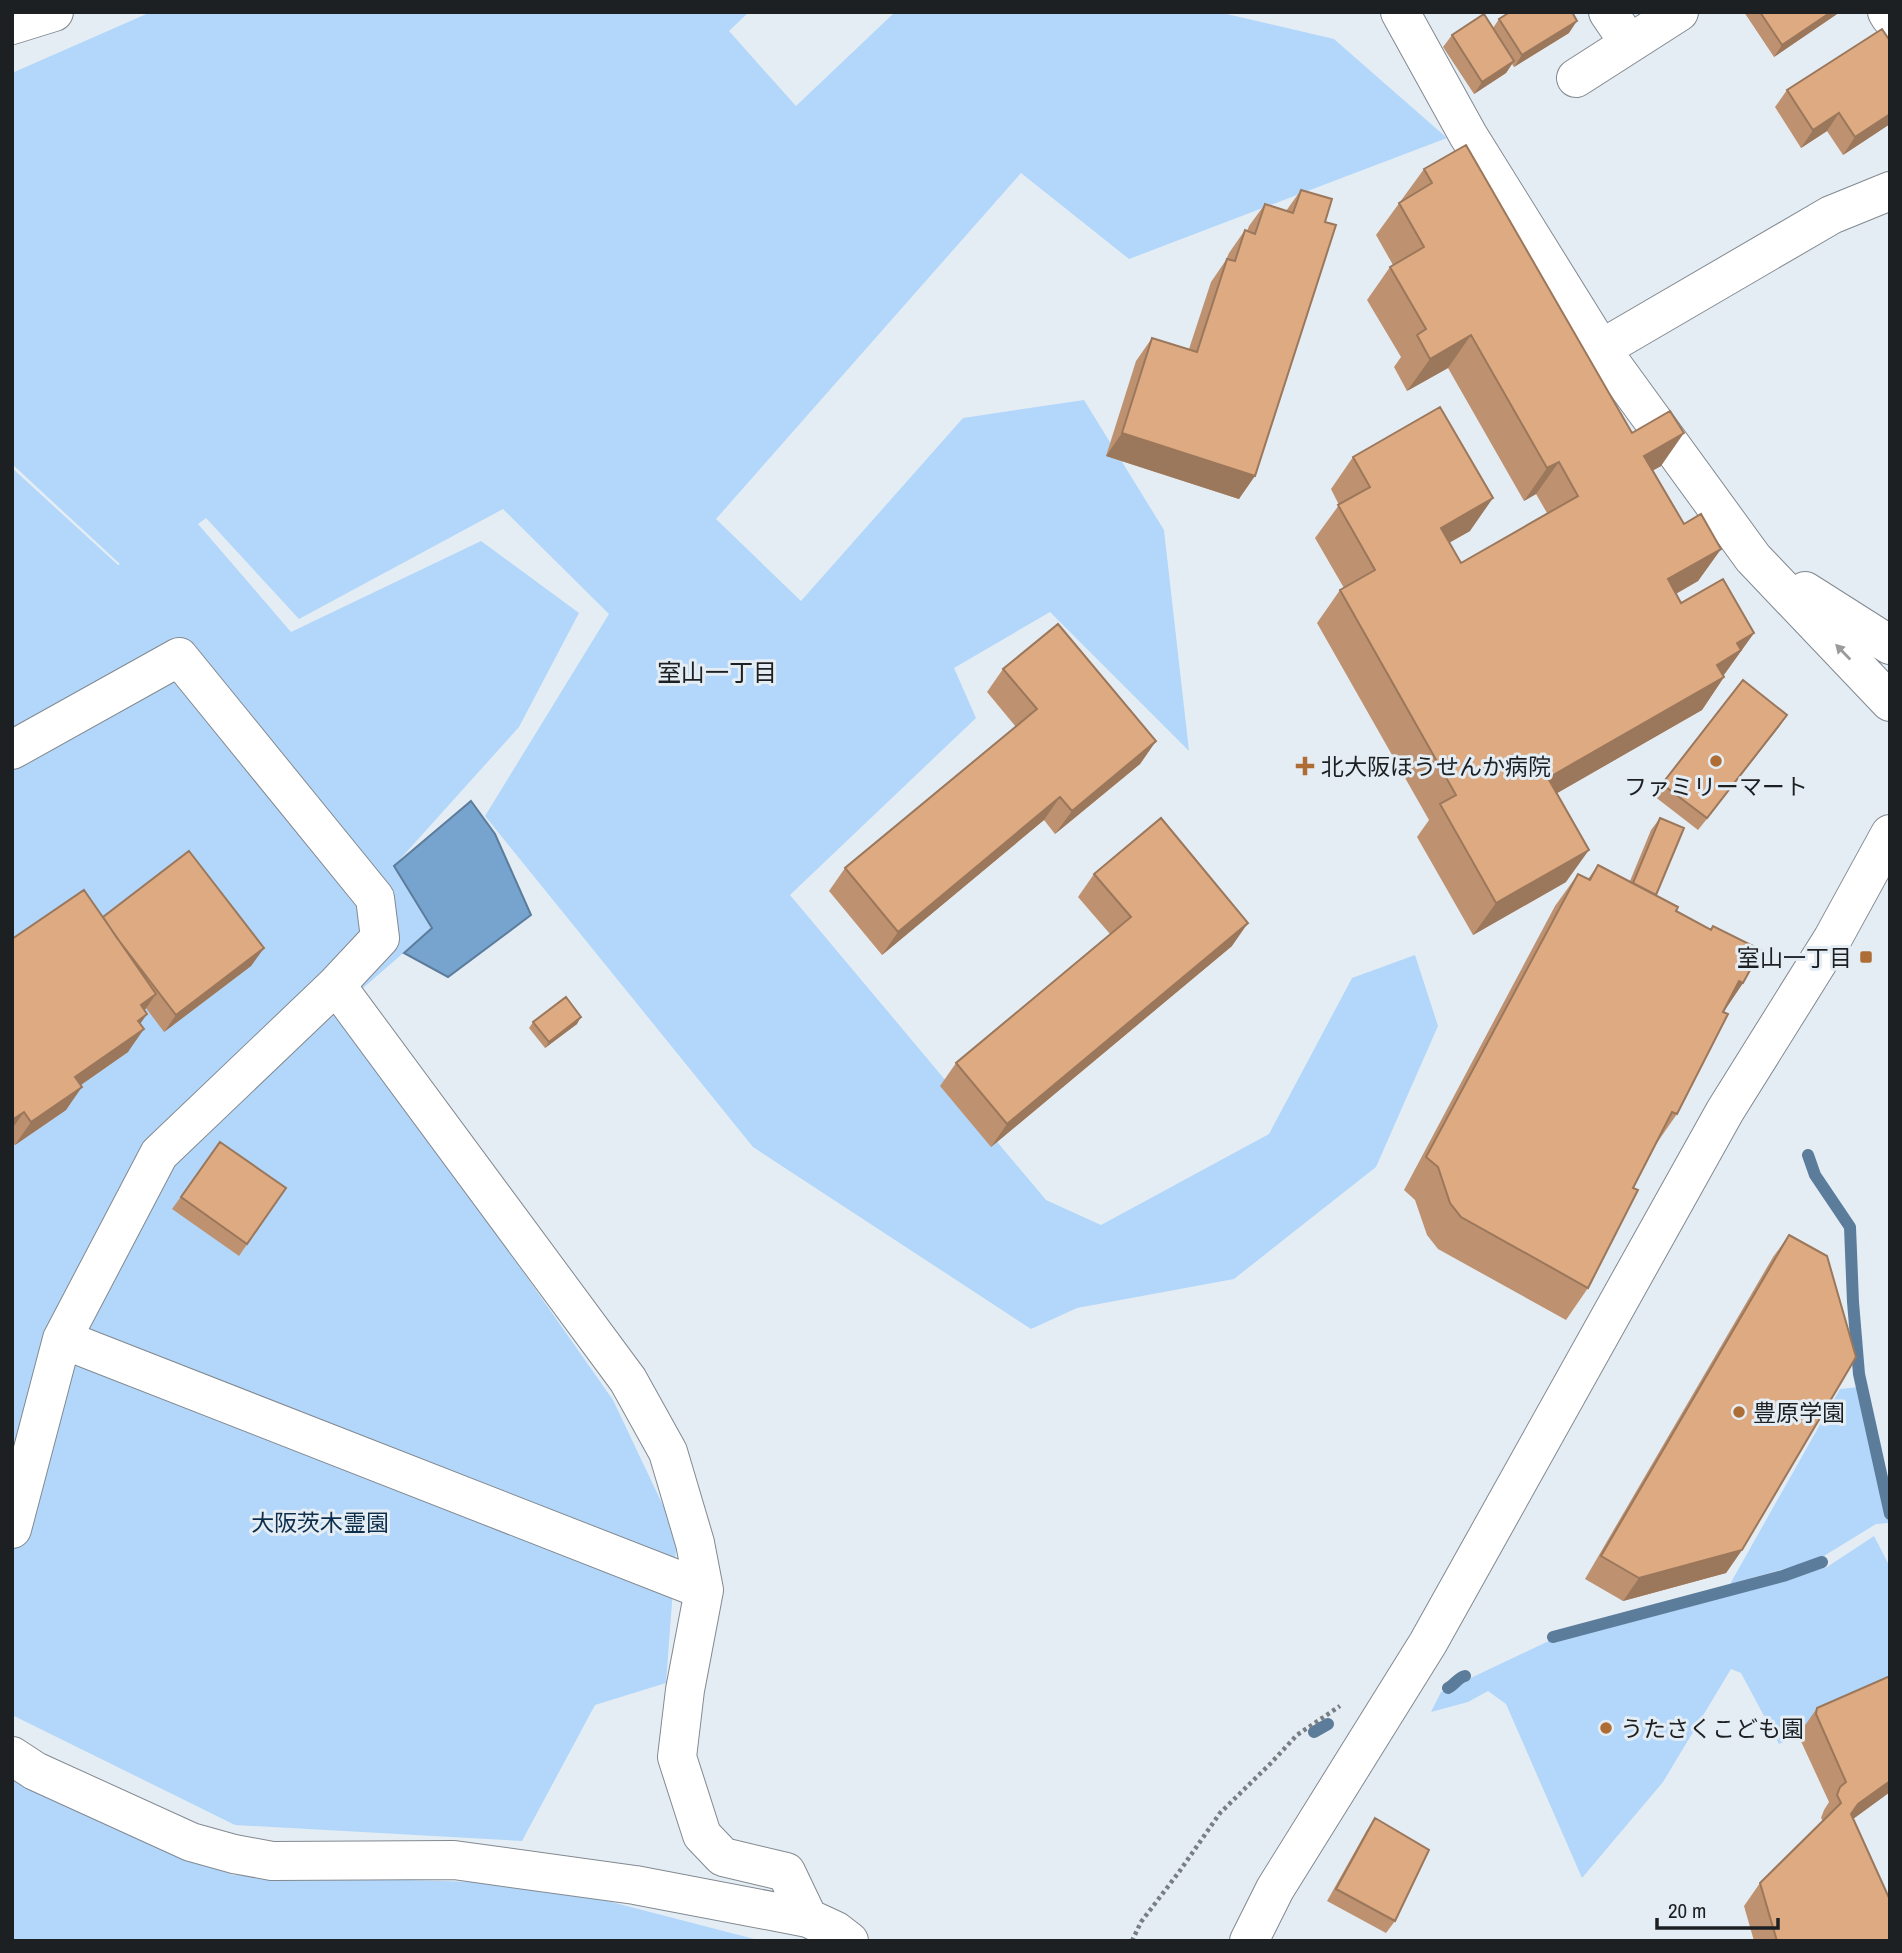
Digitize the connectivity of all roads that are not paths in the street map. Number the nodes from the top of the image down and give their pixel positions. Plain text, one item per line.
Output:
1 (54, 12) edge
2 (1400, 12) edge
3 (1679, 12) edge
4 (1887, 12) edge
5 (1890, 17) edge
6 (12, 25) edge
7 (1619, 28) edge
8 (1576, 78) dead end
9 (1890, 191) edge
10 (1601, 349) junction
11 (1753, 558) junction
12 (1890, 645) edge
13 (1890, 702) edge
14 (12, 750) edge
15 (1890, 834) edge
16 (336, 985) junction
17 (62, 1339) junction
18 (12, 1529) edge
19 (704, 1590) junction
20 (12, 1756) edge
21 (808, 1918) junction
22 (849, 1941) edge
23 (1248, 1941) edge

1 - 6 street
2 - 10 street
3 - 7 street
4 - 5 street
7 - 8 street
9 - 10 street
10 - 11 street
11 - 12 street
13 -> 11 street
14 - 16 street
15 - 23 street
16 - 17 street
16 - 19 street
17 - 18 street
17 - 19 street
19 - 21 street
20 - 21 street
21 - 22 street

